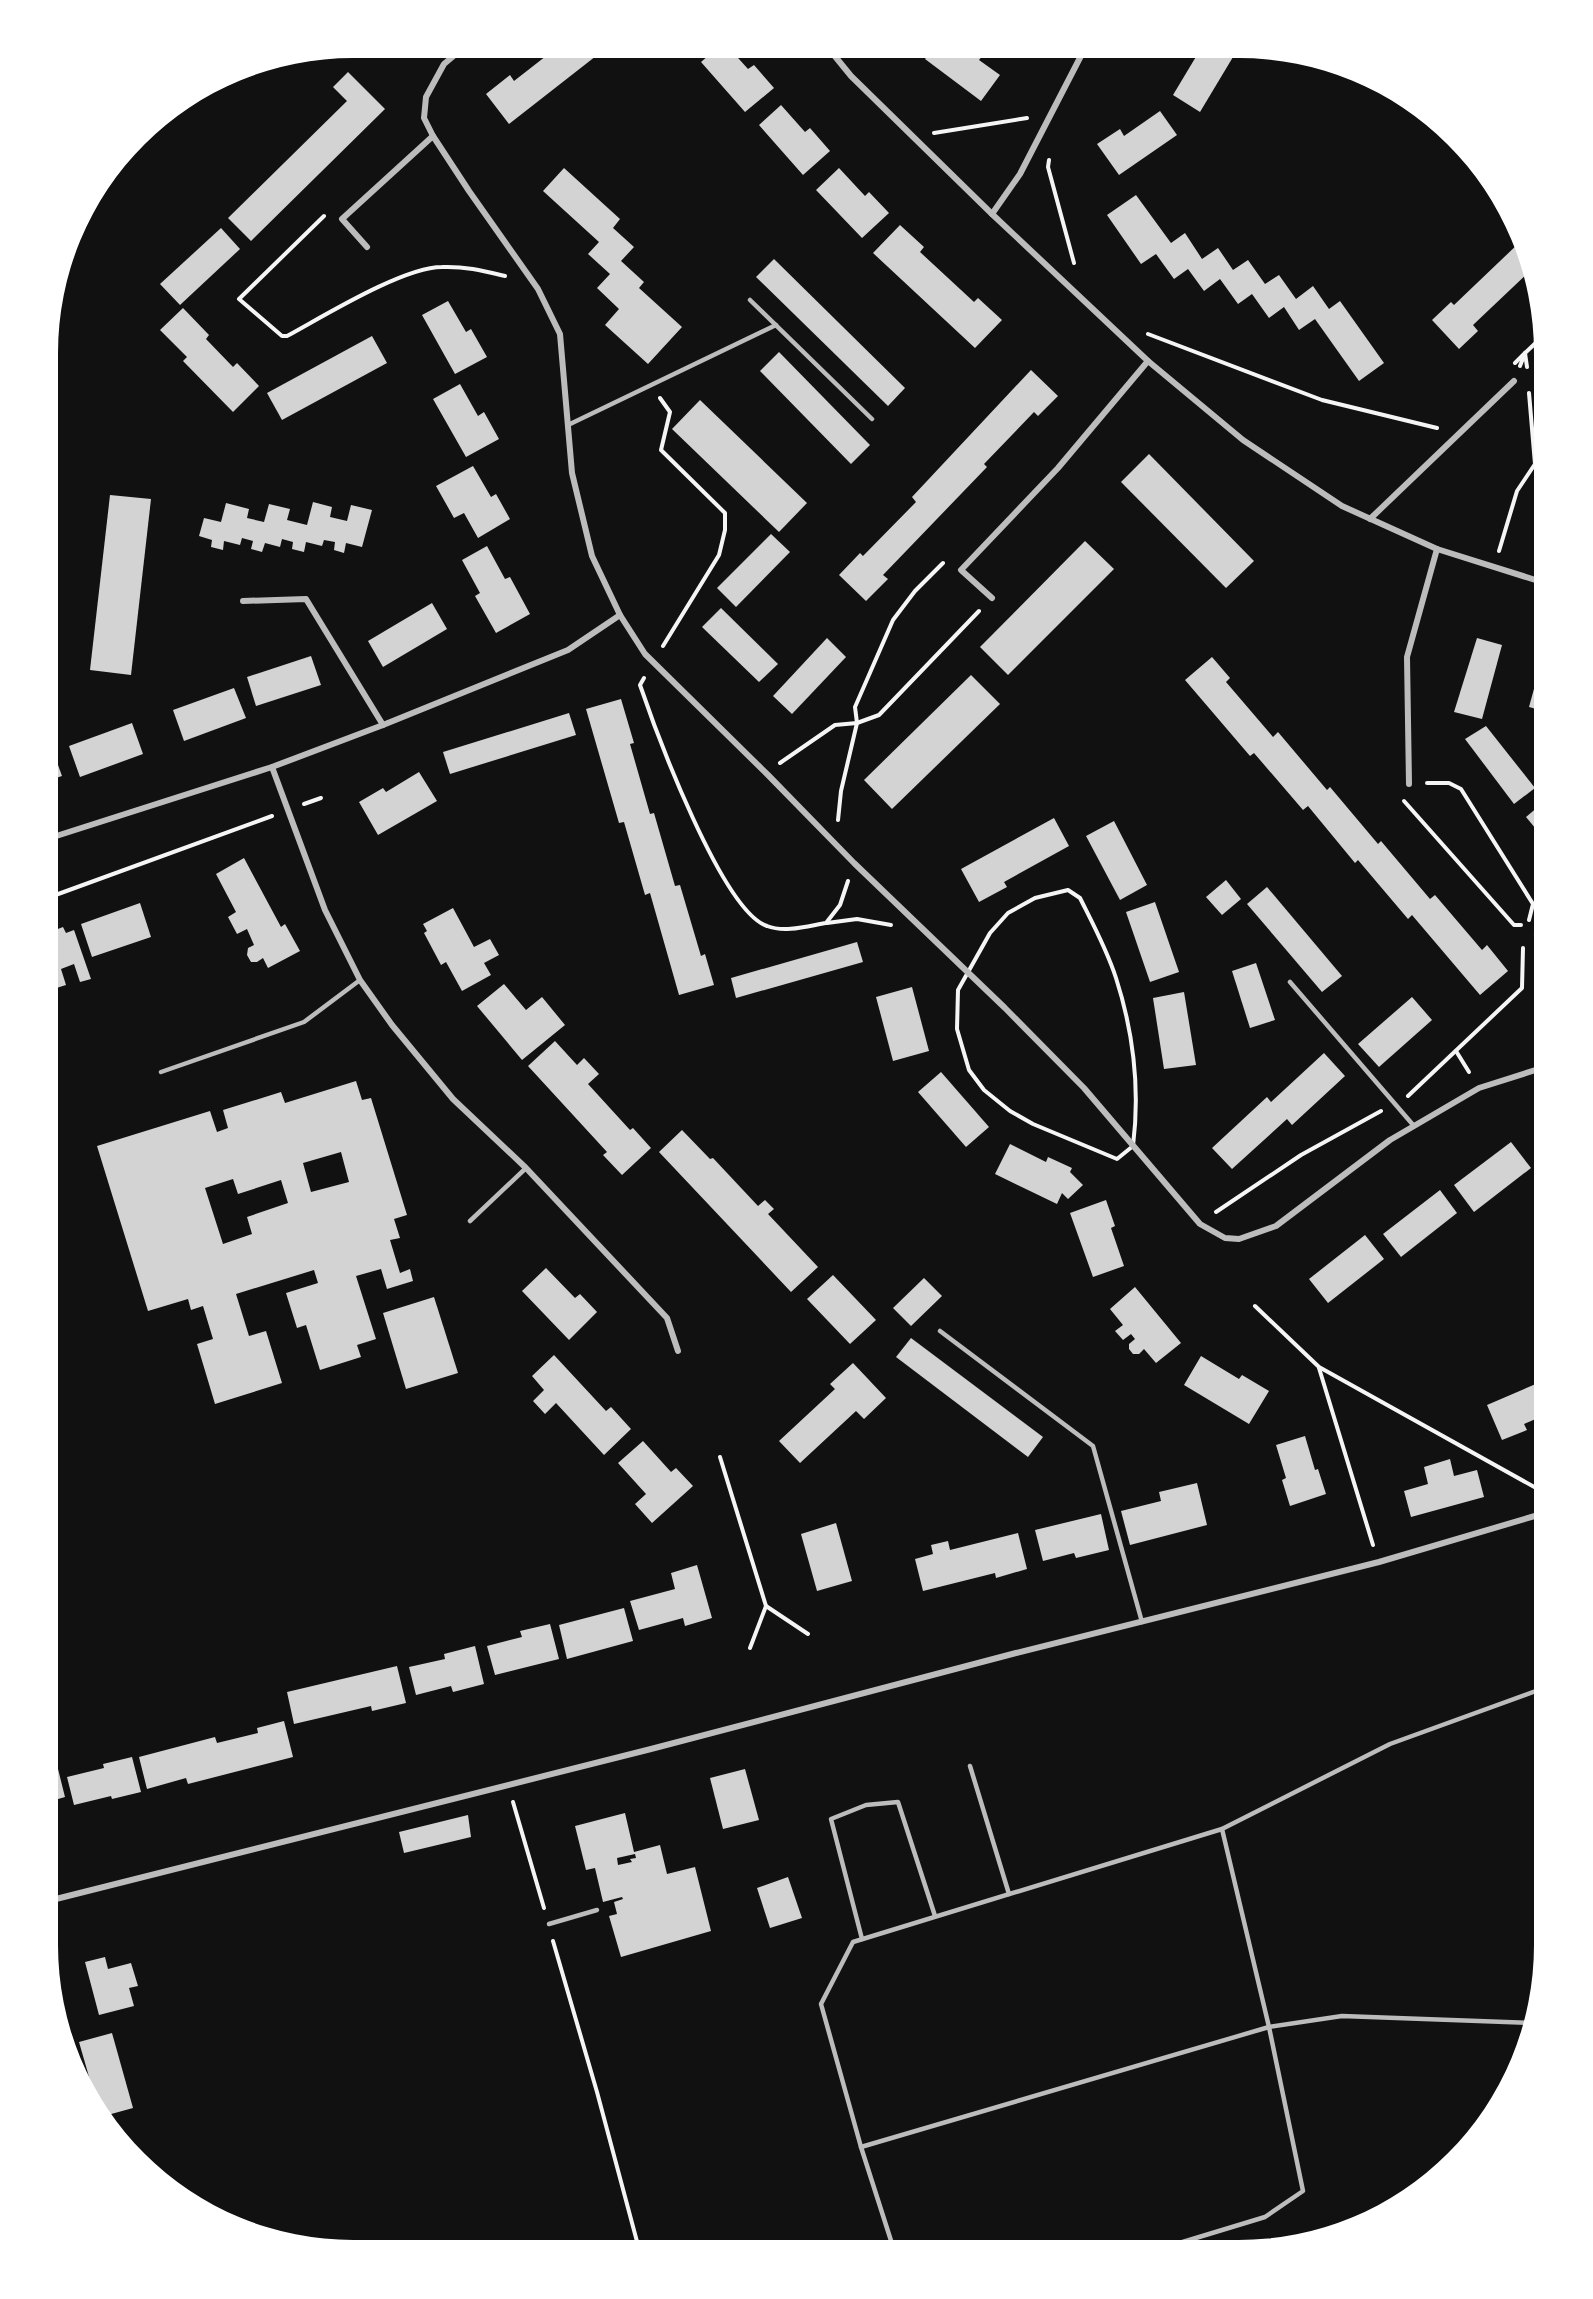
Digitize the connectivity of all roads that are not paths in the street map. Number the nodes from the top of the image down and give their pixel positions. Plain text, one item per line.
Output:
1 (451, 58) edge
2 (836, 58) edge
3 (1080, 58) edge
4 (433, 136) junction
5 (992, 214) junction
6 (367, 247) dead end
7 (750, 300) dead end
8 (776, 325) junction
9 (1148, 361) junction
10 (1514, 381) road end
11 (872, 419) dead end
12 (568, 425) junction
13 (1370, 519) junction
14 (1437, 549) junction
15 (1534, 579) edge
16 (992, 598) road end
17 (243, 601) dead end
18 (620, 615) junction
19 (383, 725) junction
20 (272, 767) junction
21 (1408, 784) road end
22 (58, 835) edge
23 (360, 980) junction
24 (1290, 982) dead end
25 (1534, 1070) edge
26 (161, 1072) dead end
27 (1414, 1126) junction
28 (526, 1168) junction
29 (470, 1221) dead end
30 (940, 1331) dead end
31 (678, 1351) dead end
32 (1534, 1516) edge
33 (1142, 1622) junction
34 (1534, 1692) edge
35 (970, 1766) dead end
36 (1222, 1828) junction
37 (1009, 1894) junction
38 (58, 1898) edge
39 (597, 1910) dead end
40 (935, 1916) junction
41 (549, 1924) road end
42 (862, 1939) junction
43 (1524, 2023) edge
44 (1269, 2027) junction
45 (861, 2147) junction
46 (891, 2240) edge
47 (1189, 2240) edge

1 - 4 street
2 - 5 street
3 - 5 street
4 - 6 street
4 - 12 street
5 - 9 street
7 - 8 lane
8 - 11 lane
8 - 12 lane
9 - 13 street
9 - 16 street
10 - 13 street
12 - 18 street
13 - 14 street
14 - 15 street
14 - 21 street
17 - 19 street
18 - 19 street
18 - 27 street
19 - 20 street
20 - 22 street
20 - 23 street
23 - 26 lane
23 - 28 street
24 - 27 lane
25 - 27 street
28 - 29 lane
28 - 31 street
30 - 33 lane
32 - 33 street
33 - 38 street
34 - 36 lane
35 - 37 lane
36 - 37 lane
36 - 44 lane
37 - 40 lane
39 - 41 lane
40 - 42 lane
40 - 42 lane
42 - 45 lane
43 - 44 lane
44 - 45 lane
44 - 47 lane
45 - 46 lane

